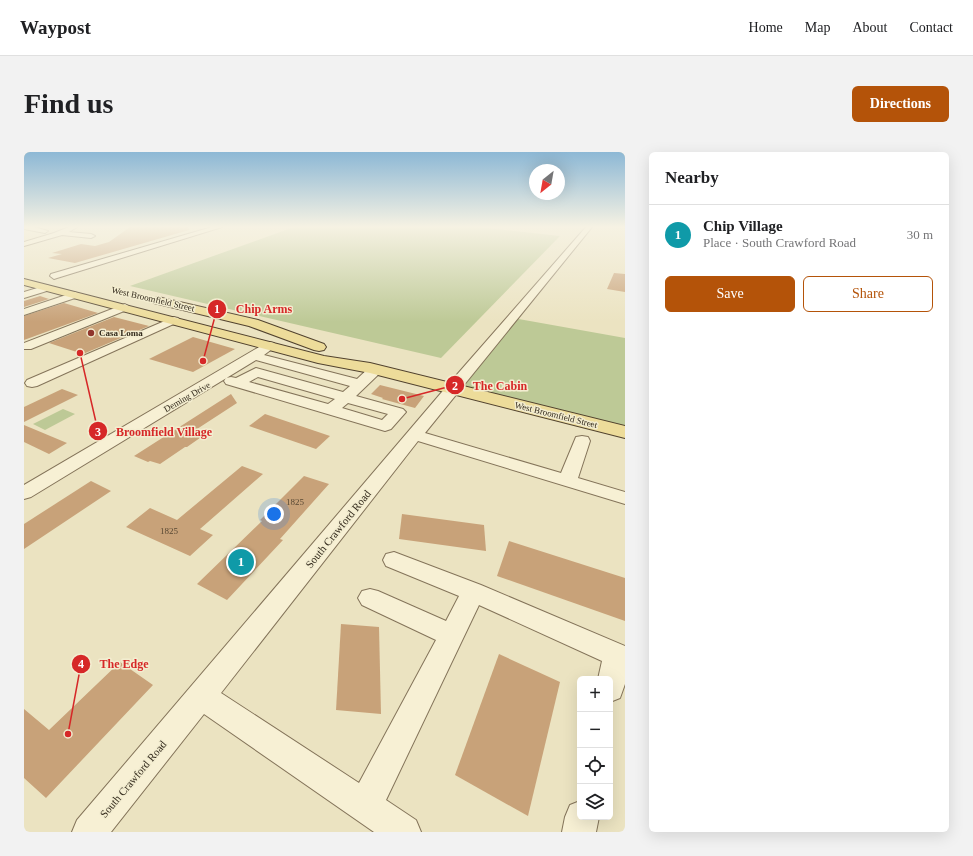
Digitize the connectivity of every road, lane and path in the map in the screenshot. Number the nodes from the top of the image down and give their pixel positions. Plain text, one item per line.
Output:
1 (123, 259) edge
2 (562, 259) edge
3 (39, 273) dead end
4 (74, 275) joint
5 (24, 282) edge
6 (49, 284) junction
7 (24, 295) edge
8 (146, 298) dead end
9 (74, 299) junction
10 (125, 307) junction
11 (24, 312) edge
12 (24, 320) edge
13 (174, 320) junction
14 (288, 335) junction
15 (27, 346) dead end
16 (272, 354) junction
17 (373, 369) junction
18 (256, 372) junction
19 (218, 378) junction
20 (32, 383) dead end
21 (238, 383) junction
22 (360, 384) junction
23 (452, 389) junction
24 (345, 397) junction
25 (331, 410) junction
26 (393, 418) junction
27 (418, 430) junction
28 (625, 432) edge
29 (582, 441) dead end
30 (568, 480) junction
31 (24, 493) edge
32 (625, 498) edge
33 (394, 560) dead end
34 (473, 592) junction
35 (370, 598) dead end
36 (451, 635) junction
37 (621, 657) edge
38 (613, 680) edge
39 (201, 696) junction
40 (581, 820) edge
41 (381, 822) edge
42 (89, 832) edge
43 (579, 832) edge

1 - 4 street
2 - 23 street, South Crawford Road
3 - 6 main road, West Broomfield Street
4 - 6 main road, West Broomfield Street
5 - 6 main road, West Broomfield Street
6 - 7 street
6 - 9 main road, West Broomfield Street
8 - 14 main road, West Broomfield Street
9 - 10 main road, West Broomfield Street
9 - 11 street
9 - 12 street
10 - 13 main road, West Broomfield Street
10 - 15 street
13 - 16 main road, West Broomfield Street
13 - 20 street
14 - 16 main road
14 - 17 main road, West Broomfield Street
16 - 17 main road, West Broomfield Street
16 - 18 street
16 - 19 street, Deming Drive
16 - 22 street
17 - 22 street
17 - 23 main road, West Broomfield Street
18 - 21 street
18 - 24 street
19 - 21 street
19 - 31 street, Deming Drive
21 - 25 street
22 - 24 street
23 - 27 street, South Crawford Road
23 - 28 main road, West Broomfield Street
24 - 25 street
24 - 26 street
25 - 26 street
26 - 27 street
27 - 30 street
27 - 39 street, South Crawford Road
29 - 30 street
30 - 32 street
33 - 34 street
34 - 36 street
34 - 37 street
35 - 36 street
36 - 41 street
37 - 38 street
39 - 41 street
39 - 42 street, South Crawford Road
40 - 43 street

